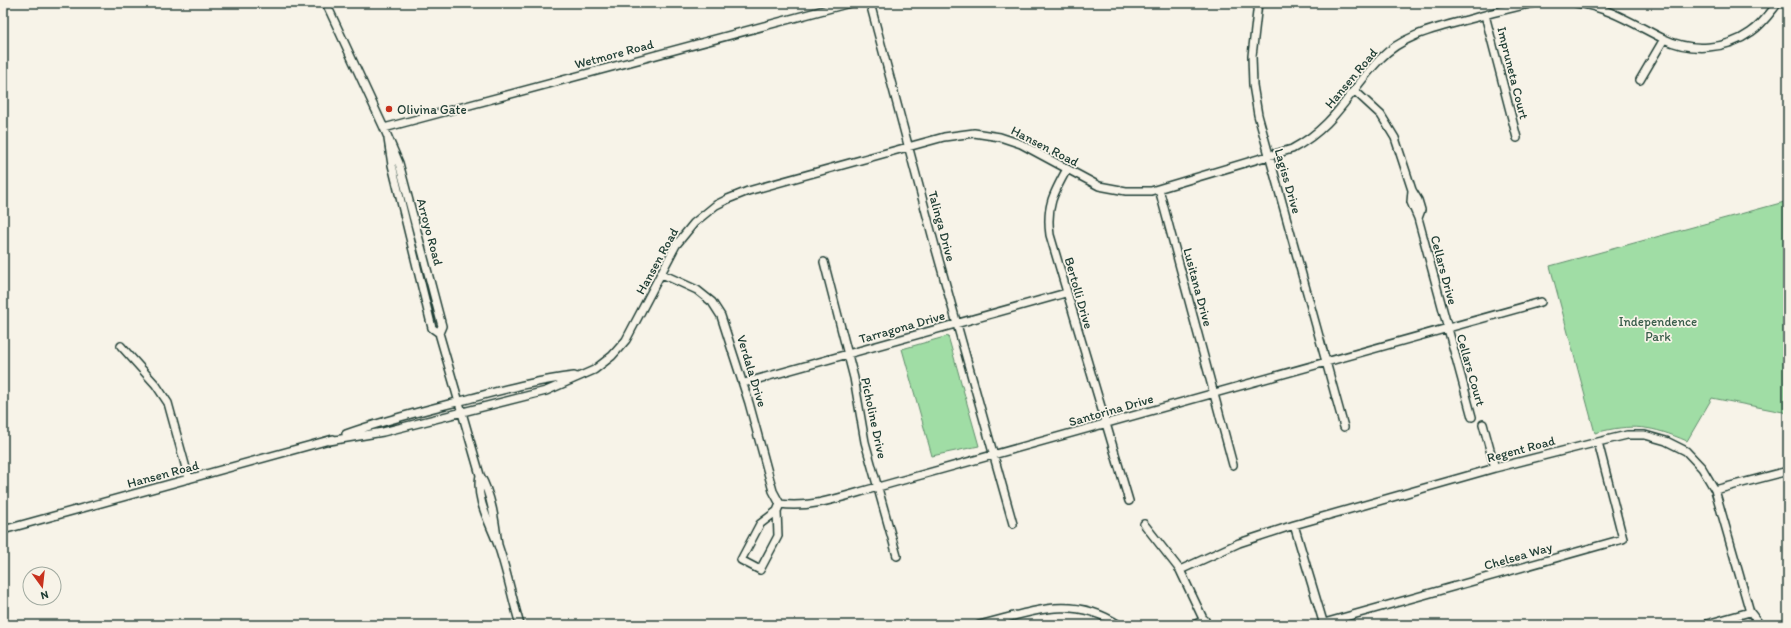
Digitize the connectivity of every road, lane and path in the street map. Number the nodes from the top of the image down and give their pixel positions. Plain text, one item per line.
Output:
1 (326, 3) edge
2 (850, 3) edge
3 (870, 3) edge
4 (1258, 3) edge
5 (1535, 3) edge
6 (1576, 3) edge
7 (1778, 3) edge
8 (1485, 15) junction
9 (1664, 39) junction
10 (1640, 80) dead end
11 (1355, 91) junction
12 (384, 128) junction
13 (1517, 138) dead end
14 (909, 147) junction
15 (1269, 157) junction
16 (1067, 169) junction
17 (1159, 189) junction
18 (824, 262) dead end
19 (662, 274) junction
20 (1066, 293) junction
21 (1541, 302) dead end
22 (957, 324) junction
23 (1448, 329) junction
24 (121, 346) dead end
25 (847, 354) junction
26 (1327, 362) junction
27 (584, 375) junction
28 (744, 383) junction
29 (1213, 392) junction
30 (460, 401) junction
31 (462, 410) junction
32 (1472, 417) dead end
33 (1107, 424) junction
34 (1484, 424) dead end
35 (1344, 427) dead end
36 (329, 441) junction
37 (1598, 442) junction
38 (995, 455) junction
39 (1233, 465) dead end
40 (1495, 468) junction
41 (1788, 471) edge
42 (189, 479) junction
43 (878, 487) junction
44 (1715, 490) junction
45 (1129, 501) dead end
46 (778, 508) junction
47 (1013, 524) dead end
48 (1144, 524) dead end
49 (1294, 525) junction
50 (3, 530) edge
51 (897, 556) dead end
52 (1180, 570) junction
53 (1750, 612) junction
54 (1206, 623) edge
55 (1324, 624) edge
56 (520, 625) edge
57 (979, 625) edge
58 (1119, 625) edge
59 (1193, 625) edge
60 (1703, 625) edge
61 (1760, 625) edge

1 - 12 street, Arroyo Road
2 - 12 street, Wetmore Road
3 - 14 street, Talinga Drive
4 - 15 street, Lagiss Drive
5 - 8 street, Hansen Road
6 - 9 street
7 - 9 street
8 - 11 street, Hansen Road
8 - 13 street, Impruneta Court
9 - 10 street
11 - 15 street, Hansen Road
11 - 23 street, Cellars Drive
12 - 30 street, Arroyo Road
14 - 16 street, Hansen Road
14 - 19 street, Hansen Road
14 - 22 street, Talinga Drive
15 - 17 street, Hansen Road
15 - 26 street, Lagiss Drive
16 - 17 street, Hansen Road
16 - 20 street, Bertolli Drive
17 - 29 street, Lusitana Drive
18 - 25 street, Picholine Drive
19 - 27 street, Hansen Road
19 - 28 street, Verdala Drive
20 - 22 street, Tarragona Drive
20 - 33 street, Bertolli Drive
21 - 23 street, Santorina Drive
22 - 25 street, Tarragona Drive
22 - 38 street, Talinga Drive
23 - 26 street, Santorina Drive
23 - 32 street, Cellars Court
24 - 42 street
25 - 28 street, Tarragona Drive
25 - 43 street, Picholine Drive
26 - 29 street, Santorina Drive
26 - 35 street, Lagiss Drive
27 - 30 street, Hansen Road
27 - 31 street, Hansen Road
28 - 46 street, Verdala Drive
29 - 33 street, Santorina Drive
29 - 39 street, Lusitana Drive
30 - 31 street, Arroyo Road
30 - 36 street, Hansen Road
31 - 36 street, Hansen Road
31 - 56 street, Arroyo Road
33 - 38 street, Santorina Drive
33 - 45 street, Bertolli Drive
34 - 40 street
36 - 42 street, Hansen Road
37 - 40 street, Regent Road
37 - 44 street, Regent Road
37 - 55 street, Chelsea Way
38 - 43 street, Santorina Drive
38 - 47 street, Talinga Drive
40 - 49 street, Regent Road
41 - 44 street
42 - 50 street, Hansen Road
43 - 46 street, Santorina Drive
43 - 51 street, Picholine Drive
44 - 53 street, Regent Road
46 - 46 street
48 - 52 street
49 - 52 street, Regent Road
49 - 55 street
52 - 54 street
53 - 60 street
53 - 61 street, Regent Road
54 - 59 street
57 - 58 street

